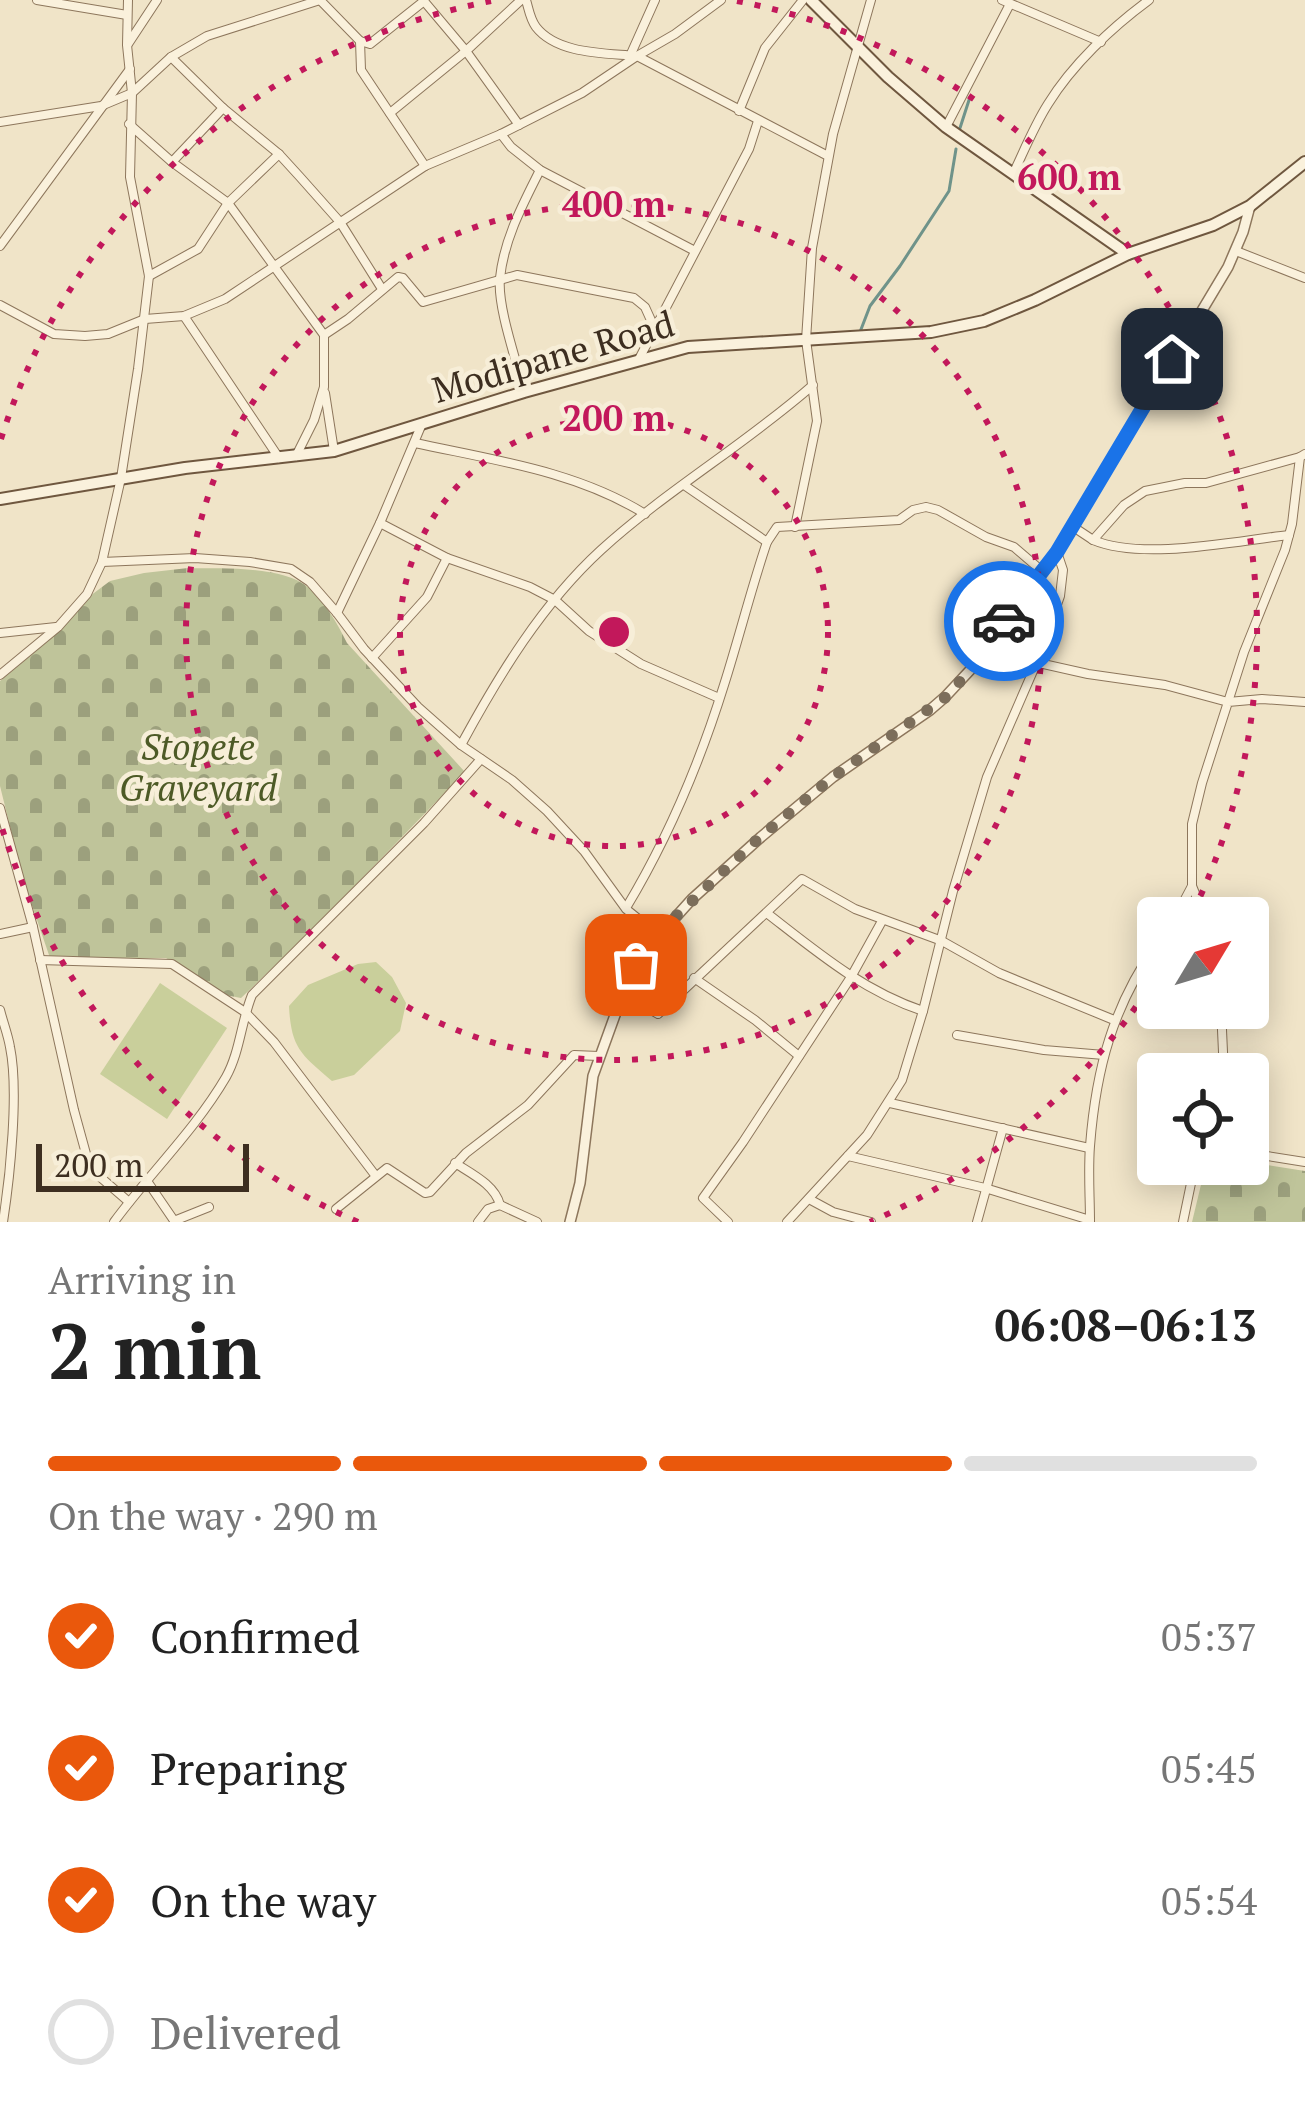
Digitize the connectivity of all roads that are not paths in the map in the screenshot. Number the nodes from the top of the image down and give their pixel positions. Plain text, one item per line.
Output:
1 (128, 0) edge
2 (157, 0) edge
3 (320, 0) edge
4 (424, 0) edge
5 (524, 0) edge
6 (656, 0) edge
7 (721, 0) edge
8 (807, 0) edge
9 (871, 0) edge
10 (1149, 0) edge
11 (41, 1) edge
12 (1006, 2) edge
13 (127, 15) junction
14 (360, 41) junction
15 (1101, 42) junction
16 (127, 45) junction
17 (857, 46) junction
18 (466, 51) junction
19 (633, 56) junction
20 (171, 57) junction
21 (130, 69) junction
22 (132, 93) junction
23 (101, 106) junction
24 (223, 108) junction
25 (739, 111) junction
26 (390, 113) junction
27 (0, 122) edge
28 (758, 122) junction
29 (129, 124) junction
30 (519, 125) junction
31 (946, 127) junction
32 (501, 134) junction
33 (279, 154) junction
34 (828, 156) junction
35 (172, 161) junction
36 (1305, 162) edge
37 (425, 166) junction
38 (540, 170) junction
39 (1012, 175) junction
40 (228, 203) junction
41 (1250, 206) junction
42 (340, 222) junction
43 (0, 246) edge
44 (695, 251) junction
45 (1236, 251) junction
46 (1128, 254) junction
47 (273, 266) junction
48 (148, 276) junction
49 (1305, 278) edge
50 (500, 279) junction
51 (382, 290) junction
52 (0, 304) edge
53 (184, 316) junction
54 (145, 319) junction
55 (654, 327) junction
56 (324, 335) junction
57 (806, 340) junction
58 (639, 359) junction
59 (814, 384) junction
60 (324, 387) junction
61 (524, 392) junction
62 (421, 426) junction
63 (415, 443) junction
64 (334, 451) junction
65 (1303, 456) edge
66 (295, 457) junction
67 (279, 458) junction
68 (121, 478) junction
69 (684, 485) junction
70 (0, 500) edge
71 (645, 514) junction
72 (1305, 521) edge
73 (380, 523) junction
74 (795, 526) junction
75 (1072, 526) junction
76 (1291, 529) junction
77 (1094, 540) junction
78 (767, 542) junction
79 (1057, 552) junction
80 (447, 558) junction
81 (102, 562) junction
82 (1042, 572) junction
83 (555, 600) junction
84 (337, 613) junction
85 (58, 627) junction
86 (0, 633) edge
87 (985, 651) junction
88 (372, 658) junction
89 (1036, 664) junction
90 (0, 675) edge
91 (719, 698) junction
92 (1228, 702) junction
93 (1305, 702) edge
94 (461, 745) junction
95 (481, 760) junction
96 (0, 808) edge
97 (1192, 886) junction
98 (1186, 897) edge
99 (1196, 897) edge
100 (626, 909) junction
101 (768, 914) junction
102 (882, 921) junction
103 (33, 927) junction
104 (0, 934) edge
105 (657, 934) junction
106 (942, 941) junction
107 (40, 960) junction
108 (1137, 972) edge
109 (851, 977) junction
110 (694, 978) junction
111 (622, 993) junction
112 (923, 1011) junction
113 (245, 1012) junction
114 (1, 1017) edge
115 (1114, 1020) junction
116 (957, 1034) dead end
117 (1104, 1055) junction
118 (599, 1056) junction
119 (799, 1056) junction
120 (890, 1103) junction
121 (1003, 1128) junction
122 (6, 1131) edge
123 (1090, 1148) junction
124 (848, 1156) junction
125 (1269, 1157) edge
126 (1305, 1162) edge
127 (455, 1163) junction
128 (375, 1175) junction
129 (147, 1181) junction
130 (1191, 1185) edge
131 (985, 1188) junction
132 (808, 1199) junction
133 (128, 1202) junction
134 (500, 1205) junction
135 (209, 1207) dead end
136 (336, 1209) dead end
137 (1090, 1221) edge
138 (3, 1222) edge
139 (114, 1222) edge
140 (174, 1222) edge
141 (478, 1222) edge
142 (537, 1222) edge
143 (570, 1222) edge
144 (728, 1222) edge
145 (787, 1222) edge
146 (871, 1222) edge
147 (976, 1222) edge
148 (1183, 1222) edge

1 - 13 street
2 - 16 street
3 - 14 street
3 - 20 street
4 - 14 street
4 - 18 street
5 - 18 street
5 - 19 street
6 - 19 street
7 - 19 street
8 - 17 main road
8 - 25 street
9 - 17 street
10 - 15 street
11 - 13 street
12 - 15 street
12 - 31 street
13 - 16 street
14 - 26 street
15 - 39 street
16 - 21 street
17 - 31 main road
17 - 34 street
18 - 26 street
18 - 30 street
19 - 25 street
19 - 30 street
20 - 22 street
20 - 24 street
21 - 22 street
21 - 23 street
22 - 23 street
22 - 29 street
23 - 27 street
23 - 43 street
24 - 33 street
24 - 35 street
25 - 28 street
26 - 37 street
28 - 34 street
28 - 44 street
29 - 35 street
29 - 48 street
30 - 32 street
31 - 39 main road
32 - 37 street
32 - 38 street
33 - 40 street
33 - 42 street
34 - 57 street
35 - 40 street
36 - 41 main road, Modipane Road
37 - 42 street
38 - 44 street
38 - 50 street
39 - 46 main road
40 - 47 street
40 - 48 street
41 - 45 street
41 - 46 main road, Modipane Road
42 - 47 street
42 - 51 street
44 - 55 street
45 - 49 street
45 - 75 street
46 - 57 main road, Modipane Road
47 - 53 street
47 - 56 street
48 - 54 street
50 - 51 street
50 - 55 street
50 - 61 street
51 - 56 street
52 - 54 street
53 - 54 street
53 - 67 street
54 - 68 street
55 - 58 street
56 - 60 street
57 - 58 main road, Modipane Road
57 - 59 street
58 - 61 main road, Modipane Road
59 - 69 street
59 - 74 street
60 - 64 street
60 - 66 street
61 - 62 main road, Modipane Road
62 - 63 street
62 - 64 main road, Modipane Road
63 - 71 street
63 - 73 street
64 - 66 main road, Modipane Road
65 - 76 street
65 - 77 street
66 - 67 main road, Modipane Road
67 - 68 main road, Modipane Road
68 - 70 main road, Modipane Road
68 - 81 street
69 - 71 street
69 - 78 street
71 - 83 street
72 - 76 street
73 - 80 street
73 - 84 street
74 - 78 street
74 - 82 street
75 - 77 street
75 - 79 street
76 - 77 street
76 - 92 street
78 - 91 street
79 - 82 street
79 - 89 street
80 - 83 street
80 - 88 street
81 - 84 street
81 - 85 street
82 - 87 street
83 - 91 street
83 - 94 street
84 - 88 street
85 - 86 street
85 - 90 street
87 - 89 street
87 - 105 street
88 - 94 street
89 - 92 street
89 - 106 street
91 - 100 street
92 - 93 street
92 - 97 street
94 - 95 street
95 - 100 street
95 - 113 street
96 - 103 street
97 - 98 street
97 - 99 street
100 - 105 street
101 - 102 street
101 - 109 street
101 - 110 street
102 - 106 street
102 - 109 street
103 - 104 street
103 - 107 street
105 - 111 street
106 - 112 street
106 - 115 street
107 - 113 street
107 - 133 street
108 - 115 street
109 - 112 street
109 - 119 street
110 - 111 street
110 - 119 street
111 - 118 street
112 - 120 street
113 - 128 street
113 - 129 street
114 - 122 street
115 - 117 street
116 - 117 street
117 - 123 street
118 - 127 street
118 - 143 street
119 - 144 street
120 - 121 street
120 - 124 street
121 - 123 street
121 - 131 street
122 - 138 street
123 - 137 street
124 - 131 street
124 - 132 street
125 - 126 street
127 - 128 street
127 - 134 street
128 - 136 street
129 - 133 street
129 - 140 street
130 - 148 street
131 - 137 street
131 - 147 street
132 - 145 street
132 - 146 street
133 - 139 street
134 - 141 street
134 - 142 street
135 - 140 street

